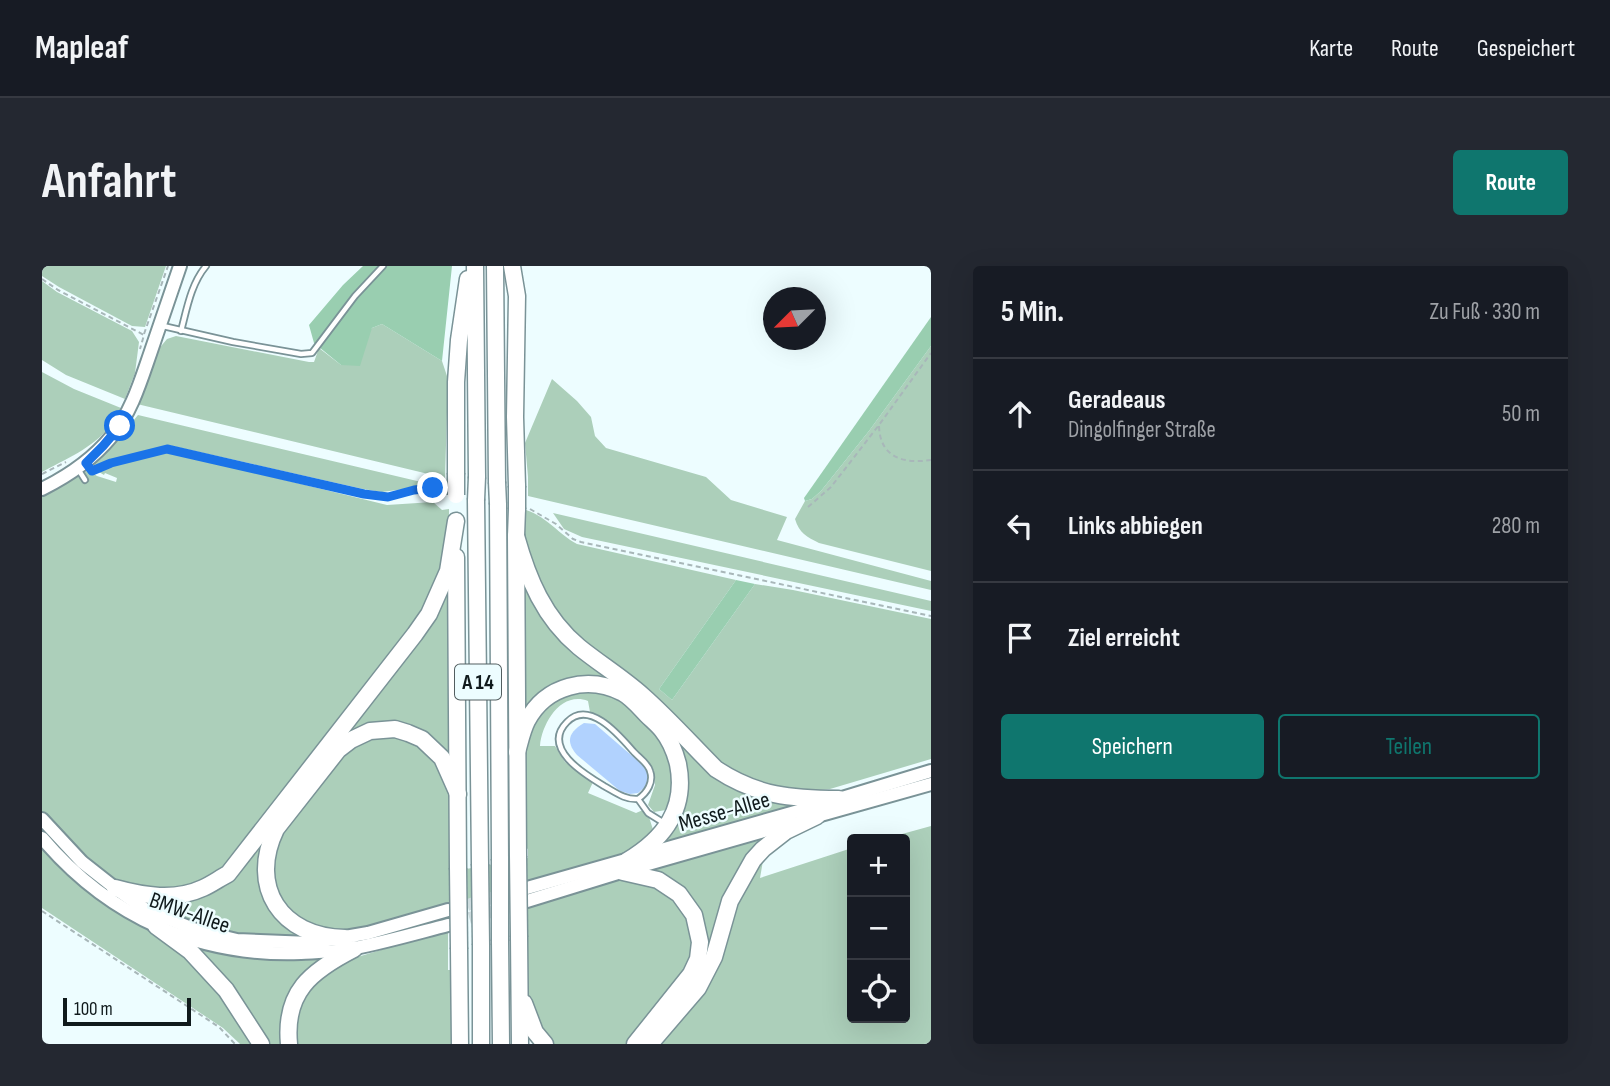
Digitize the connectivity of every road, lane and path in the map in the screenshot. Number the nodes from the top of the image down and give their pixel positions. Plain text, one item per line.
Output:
1 (168, 266) edge
2 (180, 266) edge
3 (206, 266) edge
4 (383, 266) edge
5 (473, 266) edge
6 (495, 266) edge
7 (512, 266) edge
8 (42, 279) edge
9 (160, 325) junction
10 (181, 331) junction
11 (144, 335) junction
12 (931, 353) edge
13 (139, 358) dead end
14 (879, 425) junction
15 (931, 460) edge
16 (81, 466) junction
17 (42, 474) edge
18 (85, 480) dead end
19 (42, 489) edge
20 (452, 493) junction
21 (808, 507) dead end
22 (524, 509) junction
23 (456, 522) junction
24 (516, 536) junction
25 (931, 616) edge
26 (517, 752) junction
27 (931, 771) edge
28 (931, 784) edge
29 (458, 794) junction
30 (638, 799) junction
31 (839, 799) junction
32 (817, 816) junction
33 (42, 819) edge
34 (668, 825) junction
35 (42, 838) edge
36 (625, 866) junction
37 (116, 888) junction
38 (527, 888) tunnel mouth
39 (527, 901) tunnel mouth
40 (448, 910) tunnel mouth
41 (42, 911) edge
42 (448, 925) tunnel mouth
43 (156, 926) junction
44 (349, 943) junction
45 (519, 981) junction
46 (235, 1044) edge
47 (261, 1044) edge
48 (289, 1044) edge
49 (460, 1044) edge
50 (481, 1044) edge
51 (501, 1044) edge
52 (520, 1044) edge
53 (545, 1044) edge
54 (635, 1044) edge
55 (650, 1044) edge

1 - 11 path
2 - 9 main road
3 - 10 lane
4 - 10 lane
5 - 20 highway, bridge
5 - 50 highway, A 14, bridge
6 - 51 highway, A 14, bridge
7 - 22 highway, bridge
8 - 11 path
9 - 10 lane
9 - 16 main road
11 - 13 path
12 - 14 path
14 - 15 path
14 - 21 path
16 - 17 path
16 - 18 lane
16 - 19 main road
16 - 20 path
20 - 23 highway
22 - 24 highway
22 - 25 path
23 - 29 highway
23 - 37 highway
24 - 26 highway
24 - 31 highway
26 - 34 highway
26 - 45 highway, bridge
27 - 31 main road, Messe-Allee
28 - 32 main road, Messe-Allee
29 - 44 highway
29 - 49 highway, bridge
30 - 30 lane
30 - 34 lane
31 - 36 main road, Messe-Allee
32 - 36 main road, Messe-Allee
32 - 55 highway
33 - 37 main road, BMW-Allee
34 - 36 highway
35 - 43 main road, BMW-Allee
36 - 38 main road, Messe-Allee
36 - 39 main road, Messe-Allee
36 - 54 highway
37 - 44 main road, BMW-Allee
40 - 44 main road
41 - 46 path
42 - 44 main road
43 - 44 main road, BMW-Allee
43 - 47 highway
44 - 48 highway
45 - 52 highway
45 - 53 highway

